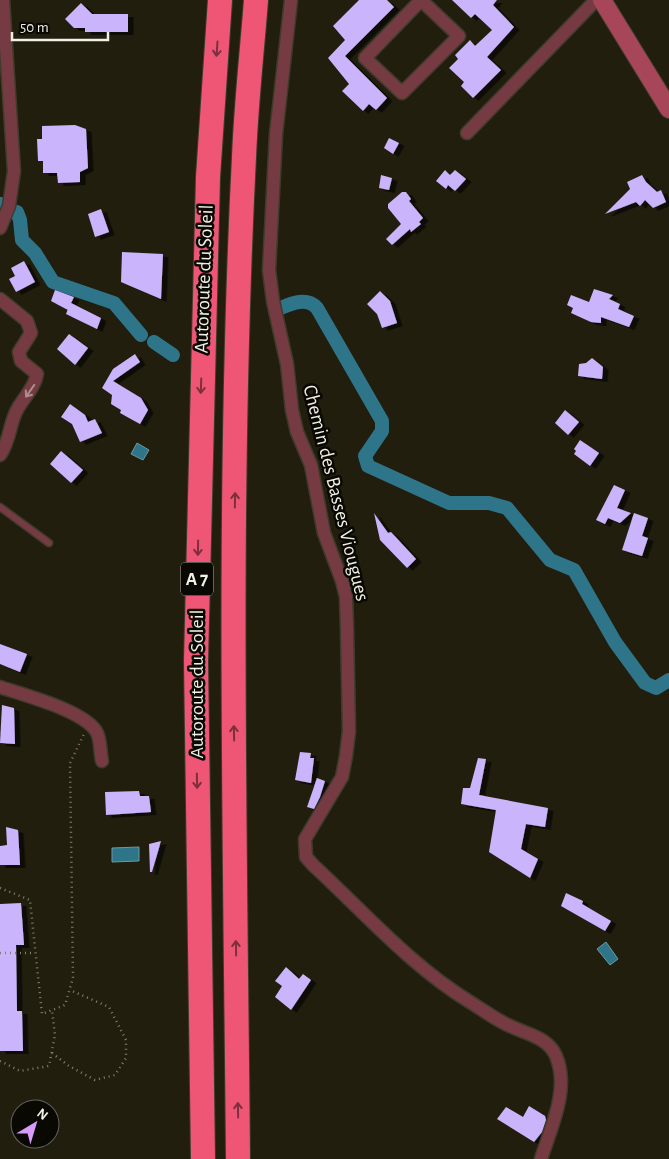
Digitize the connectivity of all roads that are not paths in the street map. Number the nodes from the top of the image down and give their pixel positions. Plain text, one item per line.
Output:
1 (3, 0) edge
2 (220, 0) edge
3 (256, 0) edge
4 (291, 0) edge
5 (421, 0) edge
6 (603, 1) edge
7 (669, 109) edge
8 (467, 133) dead end
9 (0, 228) edge
10 (0, 299) edge
11 (0, 455) edge
12 (0, 507) edge
13 (49, 543) dead end
14 (0, 687) edge
15 (102, 761) dead end
16 (203, 1159) edge
17 (238, 1159) edge
18 (541, 1159) edge

1 - 9 street
2 -> 16 highway, Autoroute du Soleil / A 7
17 -> 3 highway, Autoroute du Soleil / A 7
4 - 18 street, Chemin des Basses Viougues
5 - 5 street
6 - 7 street
6 - 8 street
10 -> 11 street
12 - 13 lane
14 - 15 street

